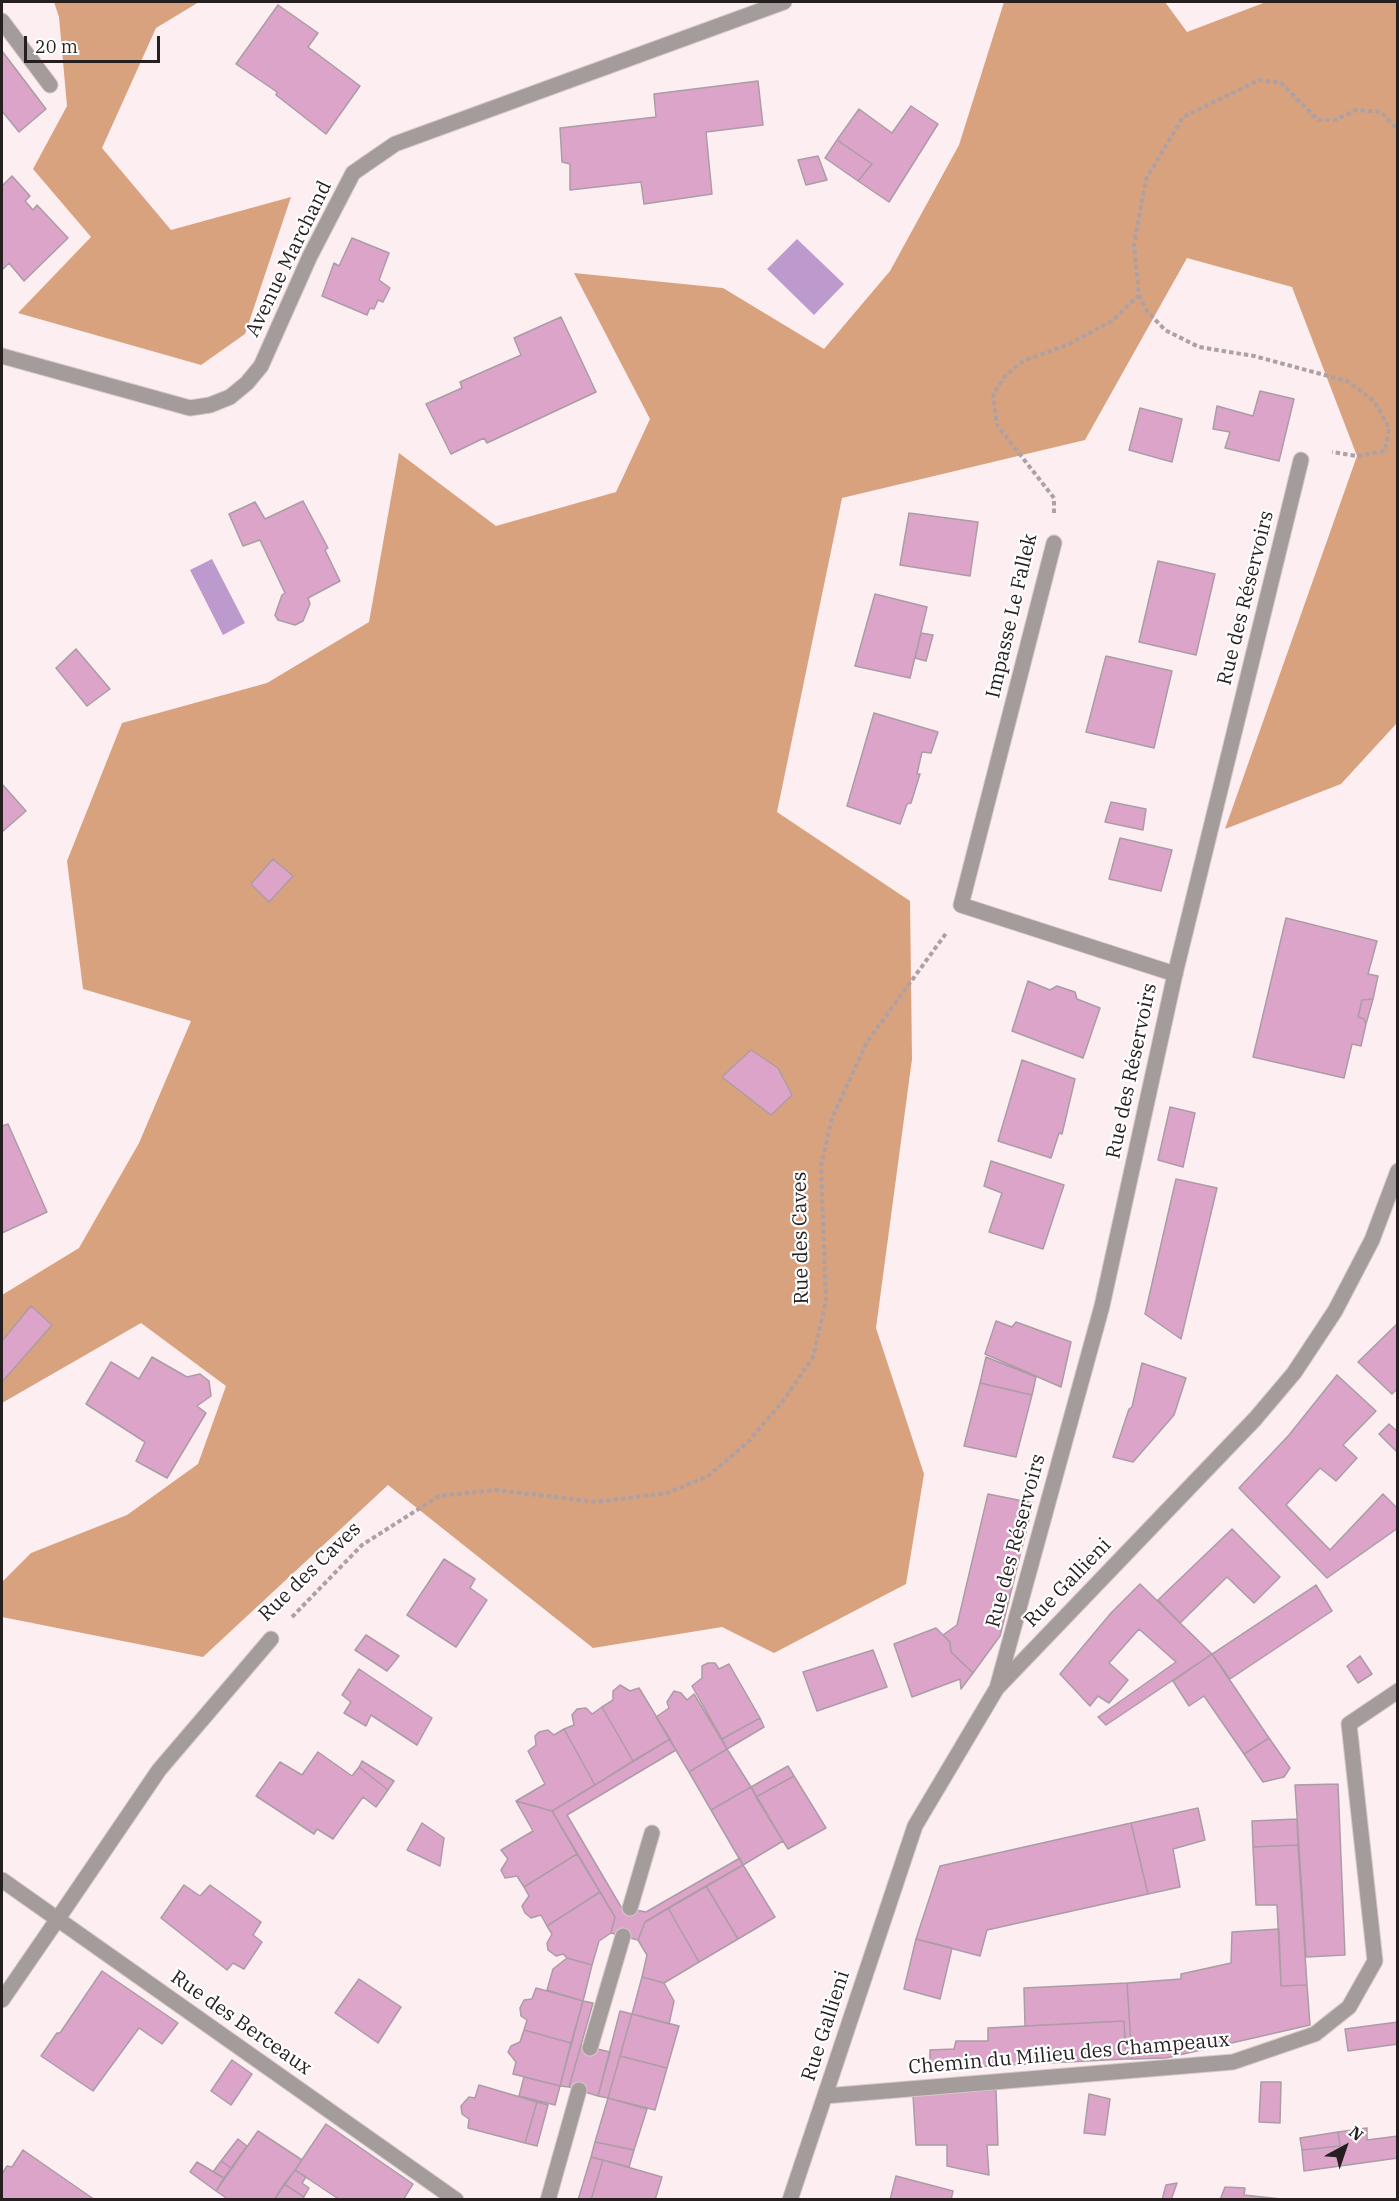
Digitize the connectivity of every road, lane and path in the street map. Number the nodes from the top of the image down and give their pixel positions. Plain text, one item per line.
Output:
1 (784, 2) edge
2 (2, 21) edge
3 (50, 85) dead end
4 (1398, 130) edge
5 (1139, 295) junction
6 (2, 356) edge
7 (1301, 460) joint
8 (1054, 543) joint
9 (925, 963) dead end
10 (1175, 974) junction
11 (1398, 1171) edge
12 (271, 1640) joint
13 (997, 1688) junction
14 (1398, 1691) edge
15 (652, 1833) dead end
16 (2, 1880) edge
17 (630, 1908) dead end
18 (57, 1920) junction
19 (623, 1936) dead end
20 (2, 2000) edge
21 (590, 2048) dead end
22 (579, 2090) dead end
23 (825, 2096) junction
24 (456, 2199) edge
25 (548, 2199) edge
26 (790, 2199) edge

1 - 6 street, Avenue Marchand
2 - 3 street
4 - 5 path
5 - 7 path
5 - 8 path, Impasse Le Fallek
7 - 10 street, Rue des Réservoirs
8 - 10 street, Impasse Le Fallek
9 - 12 path, Rue des Caves
10 - 13 street, Rue des Réservoirs
11 - 13 street, Rue Gallieni
12 - 18 street, Rue des Caves
13 - 23 street, Rue Gallieni
14 - 23 street, Chemin du Milieu des Champeaux
15 - 17 street
16 - 18 street, Rue des Berceaux
18 - 20 street, Rue des Caves
18 - 24 street, Rue des Berceaux
19 - 21 street
22 - 25 street
23 - 26 street, Rue Gallieni

